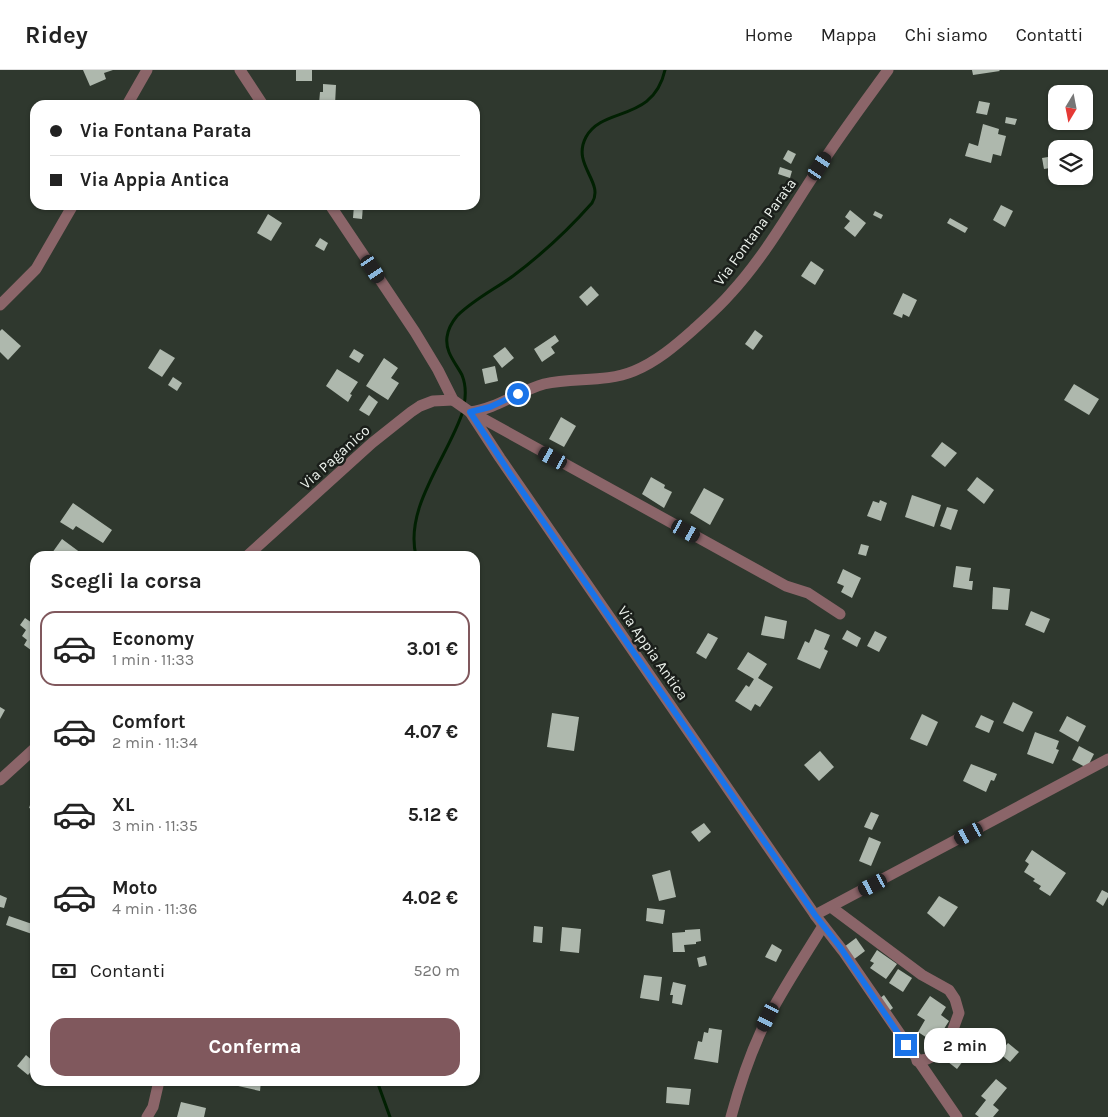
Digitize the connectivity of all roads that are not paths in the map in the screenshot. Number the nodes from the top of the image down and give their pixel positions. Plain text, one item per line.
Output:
1 (147, 70) edge
2 (240, 70) edge
3 (888, 70) edge
4 (130, 100) edge
5 (260, 100) edge
6 (70, 210) edge
7 (333, 210) edge
8 (0, 305) edge
9 (453, 400) junction
10 (470, 412) junction
11 (503, 430) junction
12 (490, 444) junction
13 (253, 551) edge
14 (840, 614) dead end
15 (30, 753) edge
16 (1108, 759) edge
17 (0, 780) edge
18 (831, 907) junction
19 (815, 915) junction
20 (823, 926) junction
21 (917, 1061) junction
22 (159, 1086) edge
23 (148, 1117) edge
24 (731, 1117) edge
25 (957, 1117) edge

1 - 4 street
2 - 5 street
3 - 10 street, Via Fontana Parata
6 - 8 street
7 - 9 street, Via Appia Antica
9 - 10 street, Via Appia Antica
9 - 13 street, Via Paganico
10 - 11 street
10 - 12 street, Via Appia Antica
11 - 12 street
11 - 14 street
12 - 19 street, Via Appia Antica
15 - 17 street
16 - 18 street
18 - 19 street
18 - 21 street
19 - 20 street, Via Appia Antica
20 - 21 street, Via Appia Antica
20 - 24 street
21 - 25 street, Via Appia Antica
22 - 23 street

